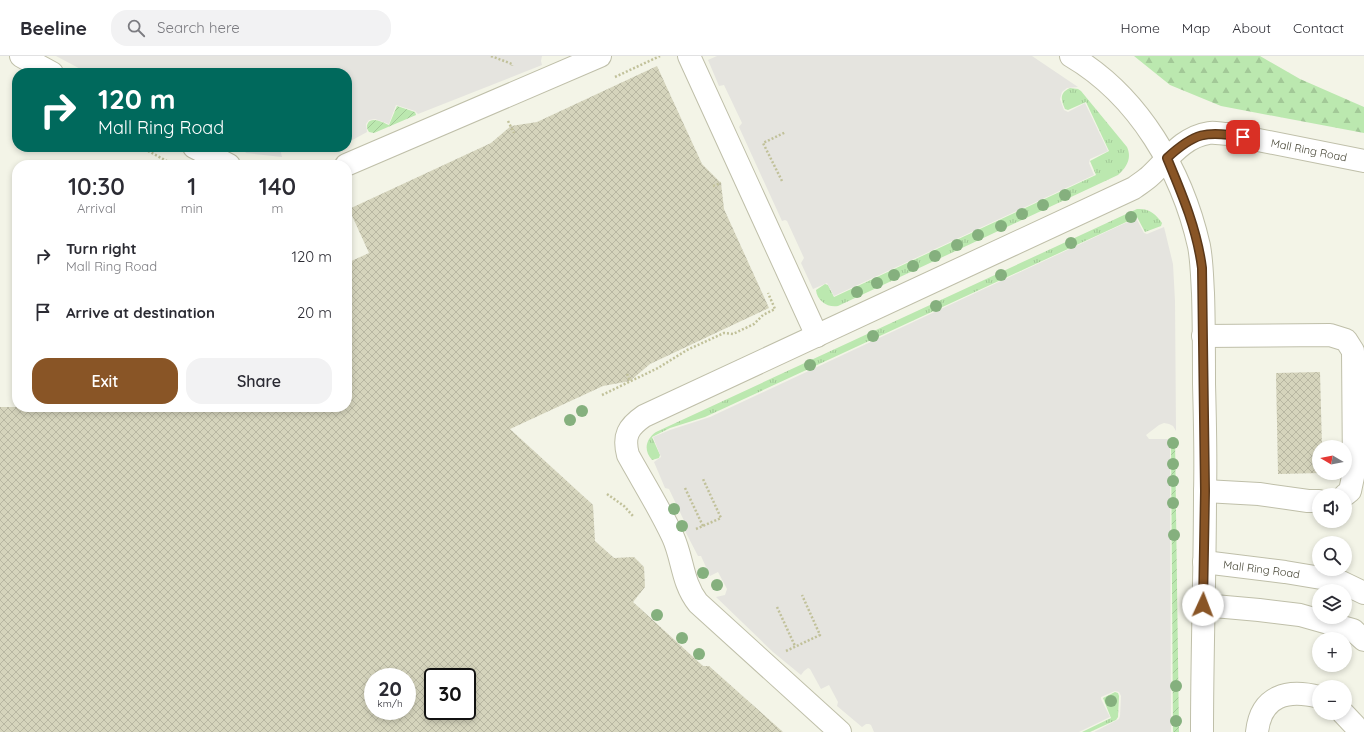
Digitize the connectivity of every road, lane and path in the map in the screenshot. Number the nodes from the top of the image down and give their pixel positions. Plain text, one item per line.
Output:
1 (21, 56) edge
2 (491, 56) edge
3 (600, 56) edge
4 (660, 56) edge
5 (689, 56) edge
6 (1071, 56) edge
7 (43, 68) edge
8 (510, 69) dead end
9 (609, 79) dead end
10 (508, 120) dead end
11 (786, 132) dead end
12 (514, 133) dead end
13 (150, 152) edge
14 (203, 152) edge
15 (1167, 158) junction
16 (165, 160) edge
17 (219, 160) edge
18 (1364, 161) edge
19 (352, 162) edge
20 (719, 177) dead end
21 (782, 181) dead end
22 (723, 182) junction
23 (713, 186) dead end
24 (725, 188) dead end
25 (766, 287) dead end
26 (817, 336) junction
27 (1204, 336) junction
28 (627, 374) dead end
29 (630, 381) junction
30 (602, 395) dead end
31 (703, 479) dead end
32 (685, 488) dead end
33 (1351, 488) edge
34 (1205, 491) junction
35 (1312, 501) edge
36 (703, 526) junction
37 (691, 532) dead end
38 (1204, 562) junction
39 (1364, 593) edge
40 (802, 595) dead end
41 (1203, 605) junction
42 (777, 607) dead end
43 (1364, 640) edge
44 (795, 646) junction
45 (780, 654) dead end
46 (1312, 695) edge
47 (1350, 720) edge
48 (840, 732) edge
49 (1202, 732) edge
50 (1257, 732) edge
51 (1361, 732) edge

1 - 7 street
2 - 8 path
3 - 19 street
4 - 9 path
5 - 26 street
6 - 15 street
10 - 12 path
11 - 21 path
13 - 16 path
14 - 17 street
15 - 18 street, Mall Ring Road
15 - 26 street, Mall Ring Road
15 - 27 street
20 - 22 path
22 - 23 path
22 - 24 path
25 - 29 path
26 - 48 street, Mall Ring Road
27 - 33 street
27 - 34 street
28 - 29 path
29 - 30 path
31 - 36 path
32 - 36 path
34 - 35 street
34 - 38 street
36 - 37 path
38 - 39 street, Mall Ring Road
38 - 41 street
40 - 44 path
41 - 43 street
41 - 49 street
42 - 44 path
44 - 45 path
46 - 50 street
47 - 51 street

